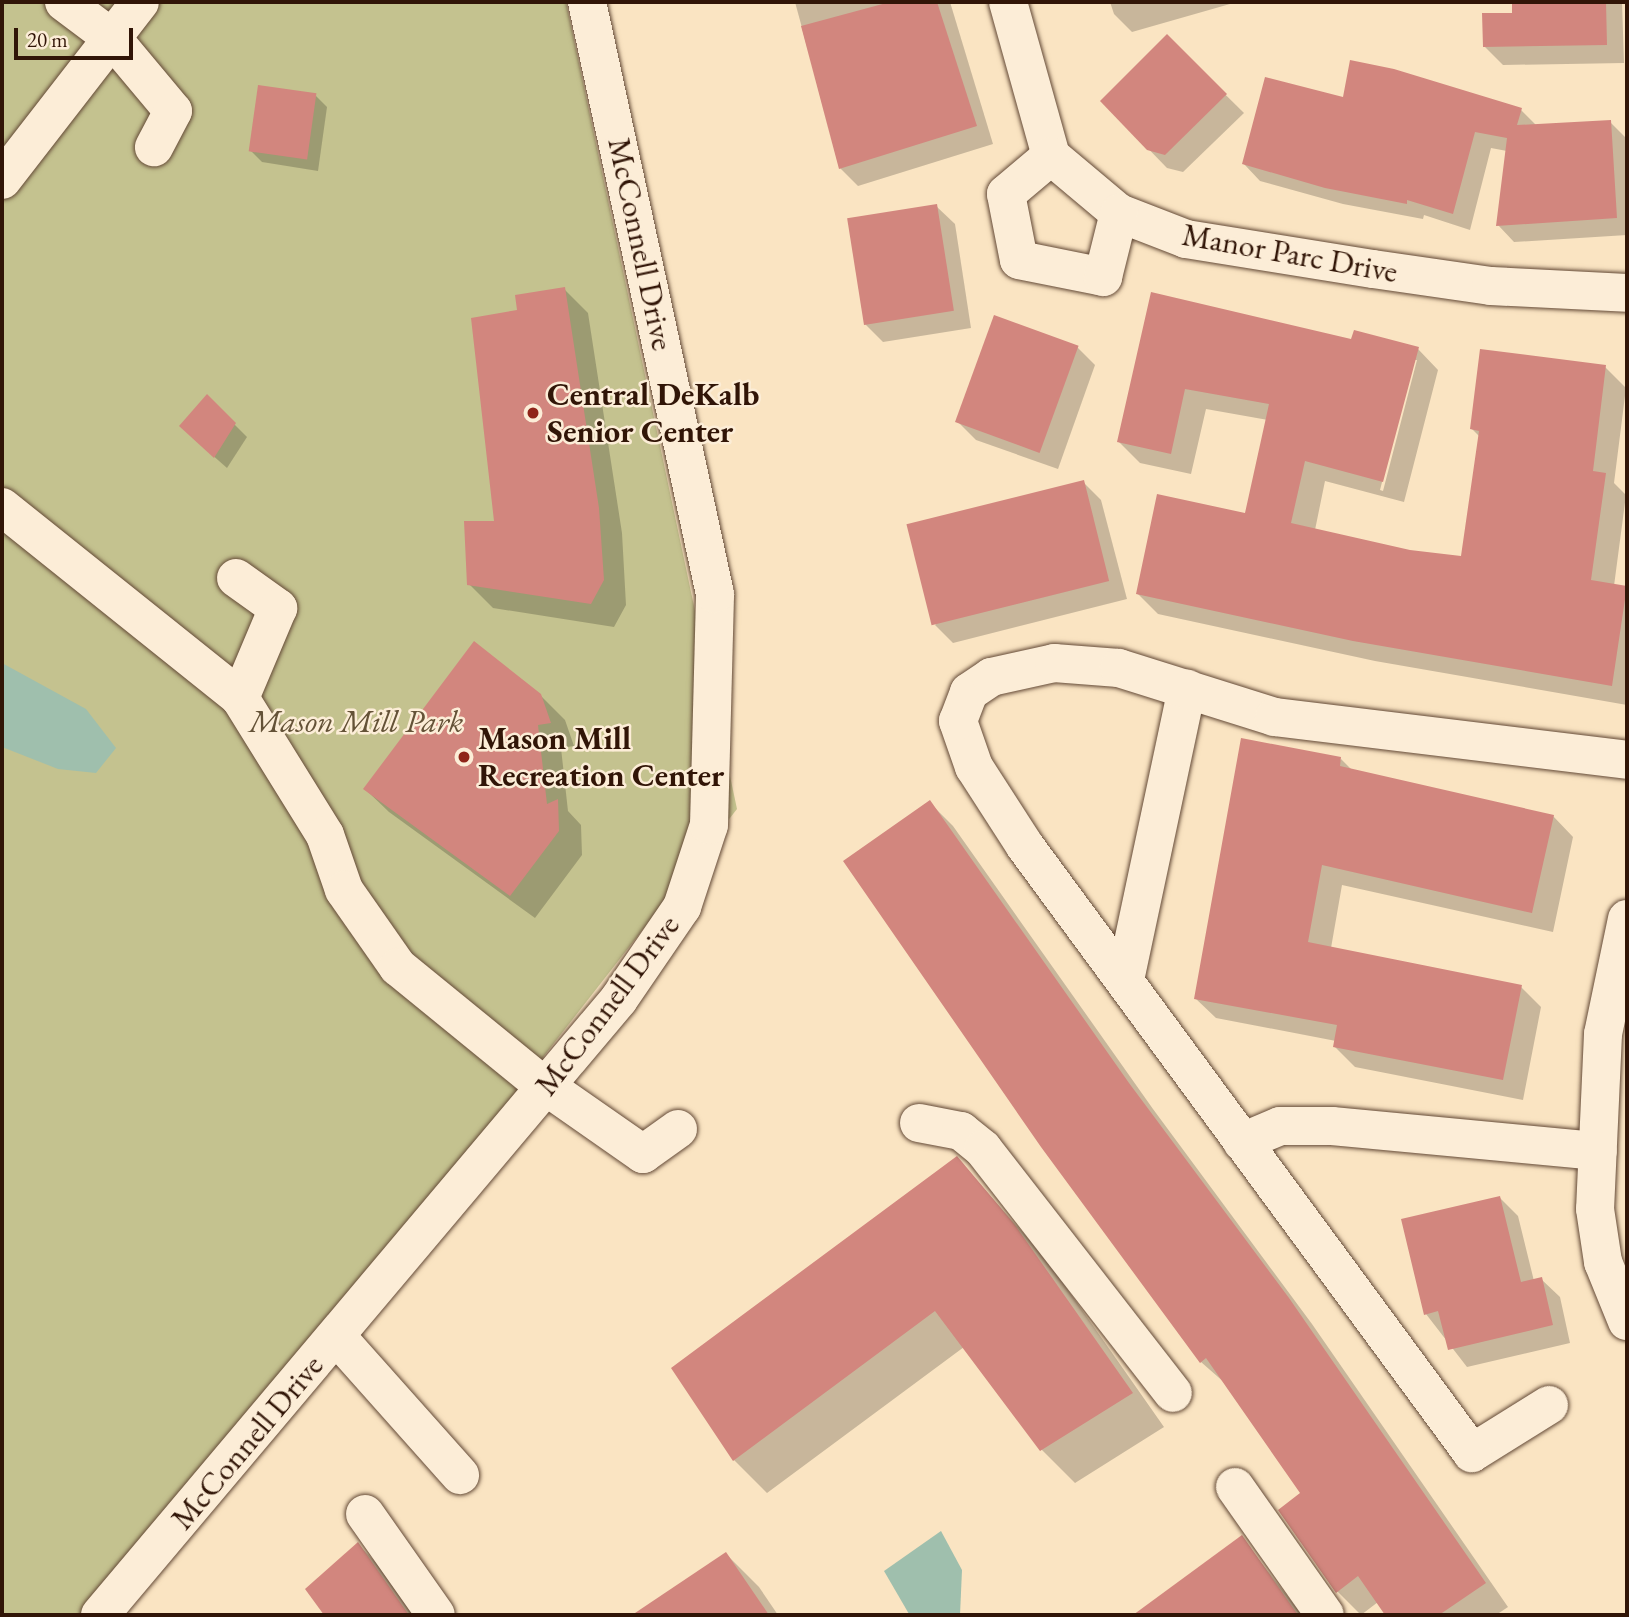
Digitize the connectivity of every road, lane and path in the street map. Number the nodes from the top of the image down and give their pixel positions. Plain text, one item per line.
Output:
1 (64, 2) edge
2 (139, 2) edge
3 (587, 2) edge
4 (1008, 2) edge
5 (112, 38) junction
6 (154, 147) dead end
7 (1051, 156) junction
8 (2, 180) edge
9 (1119, 212) junction
10 (1627, 293) edge
11 (2, 508) edge
12 (236, 578) dead end
13 (1186, 689) junction
14 (240, 698) junction
15 (1627, 760) edge
16 (1627, 919) edge
17 (1125, 980) junction
18 (547, 1086) junction
19 (919, 1123) dead end
20 (678, 1129) dead end
21 (1242, 1142) junction
22 (1598, 1150) junction
23 (1627, 1321) edge
24 (337, 1337) junction
25 (1173, 1393) dead end
26 (1549, 1405) dead end
27 (460, 1475) dead end
28 (1235, 1487) dead end
29 (365, 1514) dead end
30 (100, 1615) edge
31 (436, 1615) edge
32 (1325, 1615) edge

1 - 5 street
2 - 5 street
3 - 18 street, McConnell Drive
4 - 7 street
5 - 6 street
5 - 8 street
7 - 9 street, Manor Parc Drive
7 - 9 street
9 - 10 street, Manor Parc Drive
11 - 14 street
12 - 14 street
13 - 15 street
13 - 17 street
13 - 17 street
14 - 18 street
16 - 22 street
17 - 21 street
18 - 20 street
18 - 24 street, McConnell Drive
19 - 25 street
21 - 22 street
21 - 26 street
22 - 23 street
24 - 27 street
24 - 30 street, McConnell Drive
28 - 32 street
29 - 31 street

